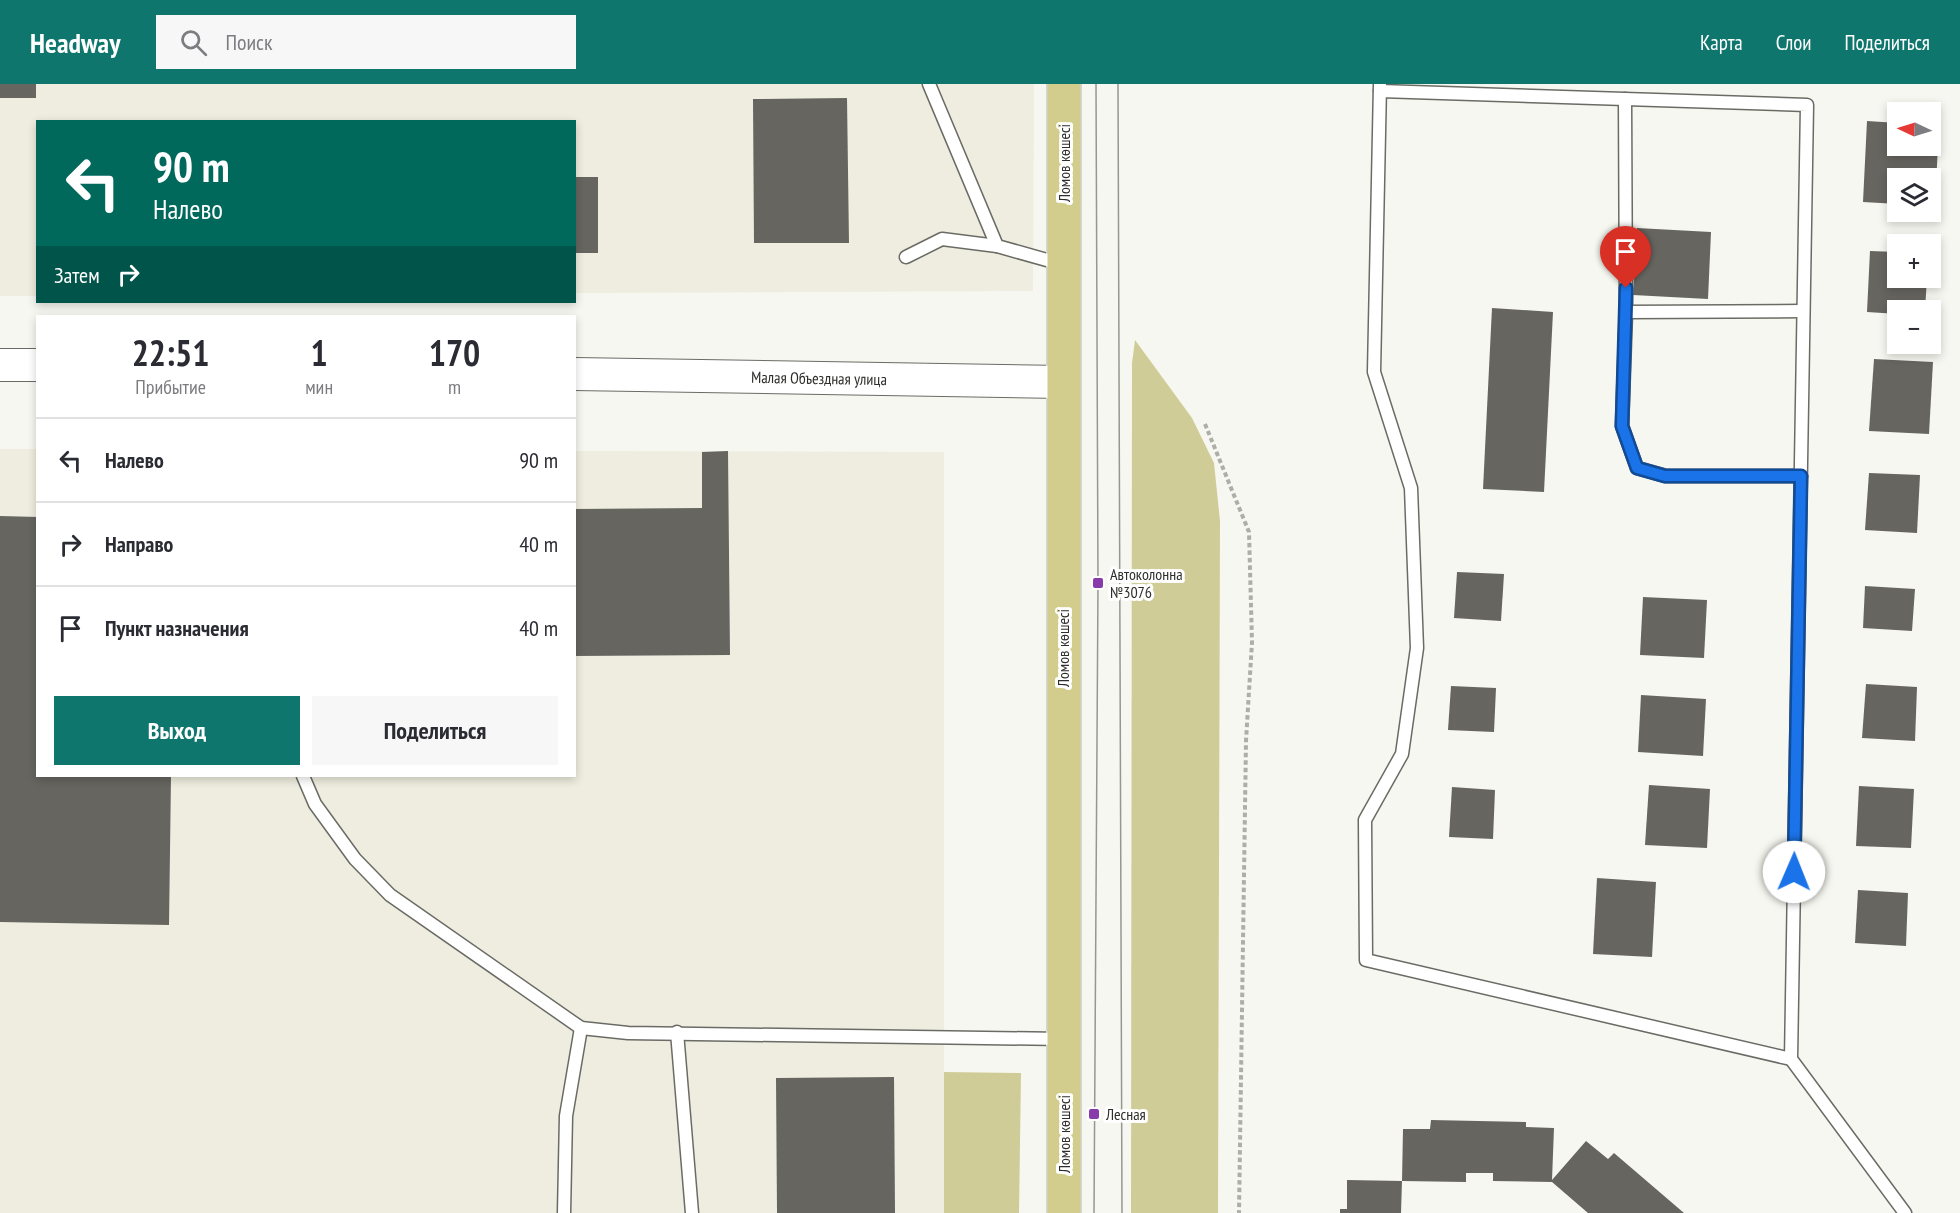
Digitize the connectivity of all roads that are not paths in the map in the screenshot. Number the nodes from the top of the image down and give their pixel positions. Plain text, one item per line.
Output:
1 (930, 84) edge
2 (1064, 84) edge
3 (1380, 87) edge
4 (1625, 99) junction
5 (997, 246) junction
6 (906, 257) dead end
7 (1065, 265) junction
8 (1803, 311) junction
9 (1626, 312) junction
10 (0, 365) edge
11 (36, 365) edge
12 (576, 374) edge
13 (1063, 382) junction
14 (1801, 476) junction
15 (303, 777) edge
16 (581, 1028) junction
17 (677, 1032) junction
18 (1064, 1039) junction
19 (1791, 1059) junction
20 (564, 1213) edge
21 (692, 1213) edge
22 (1064, 1213) edge
23 (1905, 1213) edge

1 - 5 lane
2 - 7 main road, Ломов көшесі
3 - 4 lane
3 - 19 lane
4 - 8 lane
4 - 9 lane
5 - 6 lane
5 - 7 lane
7 - 13 main road, Ломов көшесі
8 - 9 lane
8 - 14 lane
9 - 14 lane
10 - 11 street
12 - 13 street, Малая Объездная улица
13 - 18 main road, Ломов көшесі
14 - 19 lane
15 - 16 lane
16 - 17 lane
16 - 20 lane
17 - 18 lane
17 - 21 lane
18 - 22 main road, Ломов көшесі
19 - 23 lane

